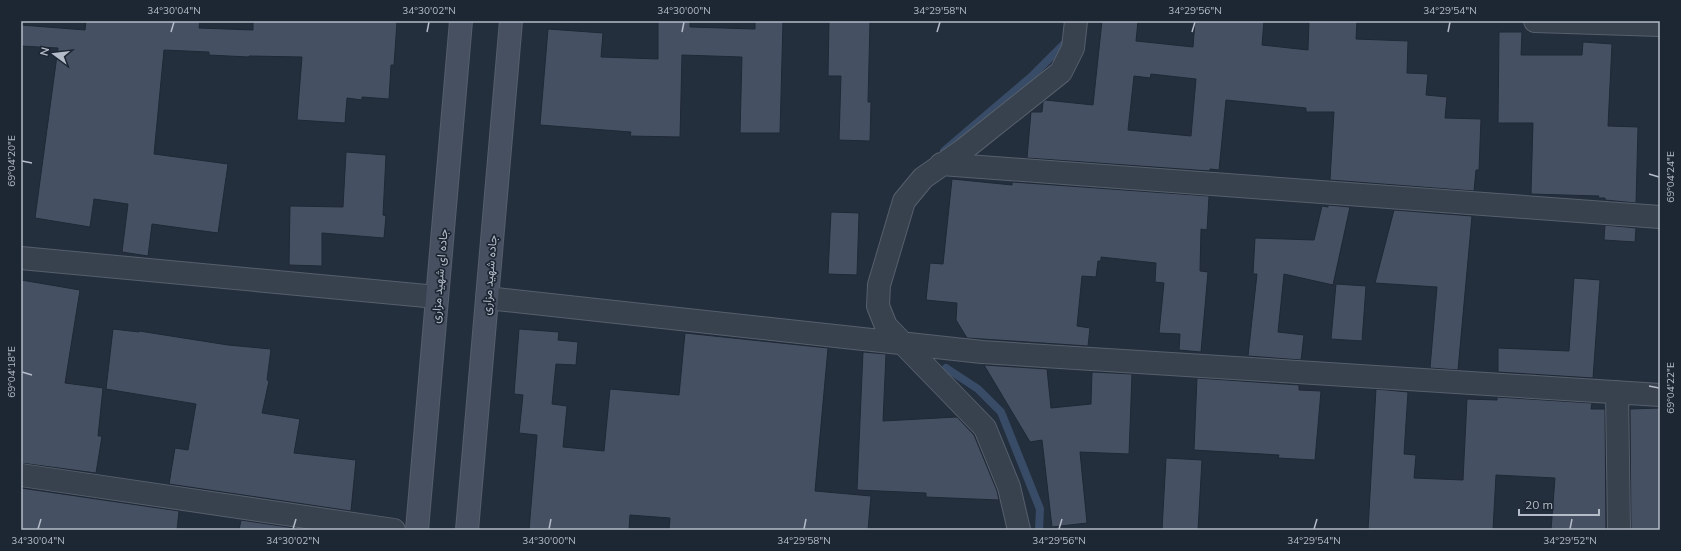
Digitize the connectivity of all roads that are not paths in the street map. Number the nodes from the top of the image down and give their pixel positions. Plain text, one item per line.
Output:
1 (461, 21) edge
2 (511, 21) edge
3 (1076, 21) edge
4 (1536, 21) edge
5 (1660, 25) edge
6 (941, 164) junction
7 (1660, 217) edge
8 (21, 258) edge
9 (437, 297) junction
10 (487, 298) junction
11 (903, 344) junction
12 (1617, 392) junction
13 (1660, 395) edge
14 (21, 475) edge
15 (394, 530) edge
16 (417, 530) edge
17 (467, 530) edge
18 (1019, 530) edge
19 (1619, 530) edge

1 - 9 main road, جاده ای شهید مزاری
2 - 10 main road, جاده شهید مزاری
3 - 6 street
4 - 5 street
6 - 7 street
6 - 11 street
8 - 9 street
9 - 16 main road, جاده ای شهید مزاری
10 - 11 street
10 - 17 main road, جاده شهید مزاری
11 - 12 street
11 - 18 street
12 - 13 street
12 - 19 street
14 - 15 street

